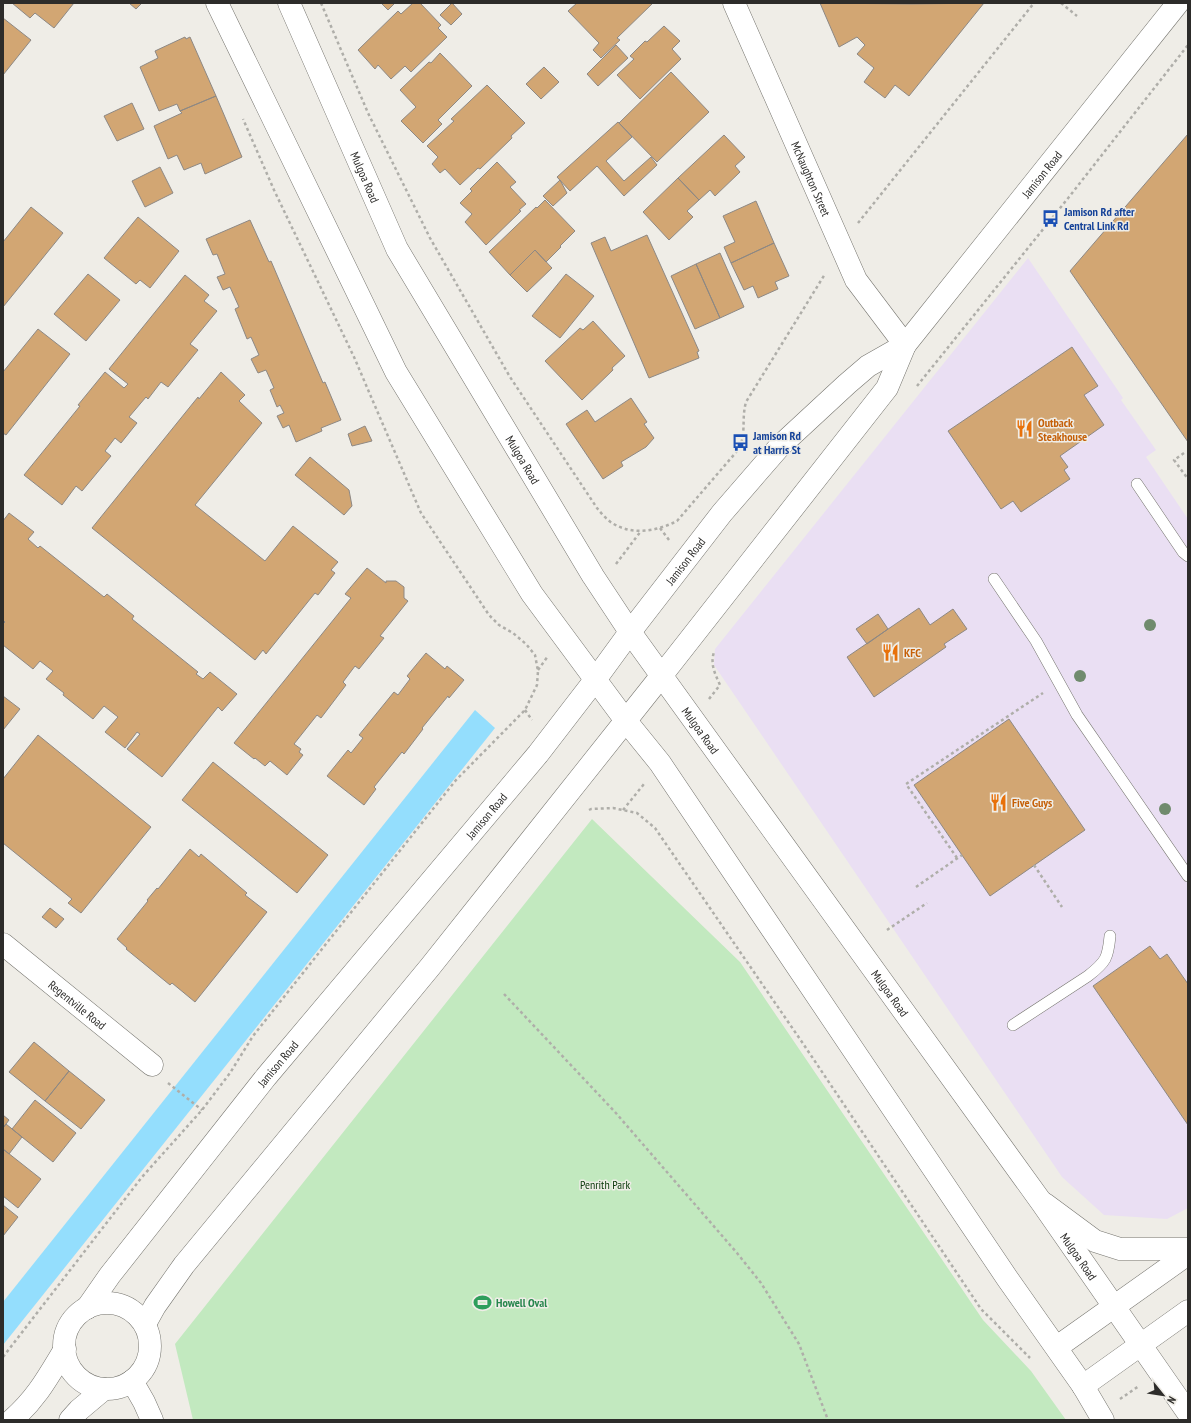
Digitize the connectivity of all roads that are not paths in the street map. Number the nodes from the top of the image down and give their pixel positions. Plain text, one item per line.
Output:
1 (217, 3) edge
2 (289, 3) edge
3 (734, 3) edge
4 (1178, 3) edge
5 (905, 345) junction
6 (1137, 484) dead end
7 (1188, 556) edge
8 (994, 579) dead end
9 (630, 632) junction
10 (662, 675) junction
11 (595, 680) junction
12 (626, 721) junction
13 (1188, 876) edge
14 (1110, 936) dead end
15 (3, 944) edge
16 (1013, 1025) dead end
17 (152, 1065) dead end
18 (1042, 1203) junction
19 (1188, 1249) edge
20 (1188, 1254) edge
21 (1114, 1307) junction
22 (87, 1308) junction
23 (1188, 1311) edge
24 (145, 1324) junction
25 (1141, 1344) junction
26 (1057, 1347) junction
27 (65, 1349) junction
28 (132, 1381) junction
29 (1083, 1386) junction
30 (104, 1389) junction
31 (1188, 1413) edge
32 (1101, 1417) edge
33 (12, 1420) edge
34 (70, 1420) edge
35 (152, 1420) edge

1 - 11 main road
2 - 9 main road, Mulgoa Road
3 - 5 main road, McNaughton Street
4 - 5 main road, Jamison Road
5 - 9 main road, Jamison Road
5 - 10 main road, Jamison Road
6 - 7 lane
8 - 13 lane
9 - 10 main road, Mulgoa Road
9 - 11 main road, Jamison Road
10 - 12 main road, Jamison Road
10 - 18 main road, Mulgoa Road
11 - 12 main road
11 - 22 main road, Jamison Road
12 - 24 main road, Jamison Road
12 - 26 main road
14 - 16 lane
15 - 17 main road, Regentville Road
18 - 19 main road
18 - 21 main road, Mulgoa Road
20 - 21 main road
21 - 25 main road, Mulgoa Road
21 - 26 main road
22 - 24 main road
22 - 27 main road
23 - 25 main road
24 - 28 main road
25 - 29 main road
25 - 31 main road, Mulgoa Road
26 - 29 main road
27 - 30 main road
27 - 33 main road
28 - 30 main road
28 - 35 main road
29 - 32 main road
30 - 34 main road

